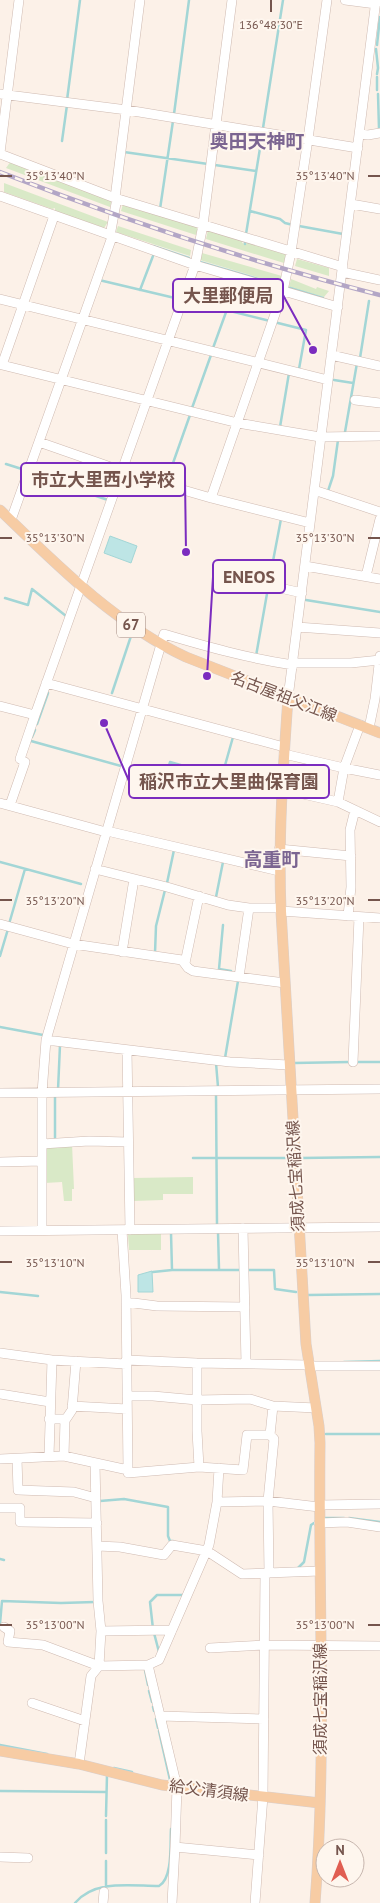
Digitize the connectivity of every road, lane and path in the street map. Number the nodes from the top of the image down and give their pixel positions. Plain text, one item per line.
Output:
1 (20, 0) edge
2 (140, 0) edge
3 (232, 0) edge
4 (327, 0) edge
5 (345, 0) edge
6 (377, 7) edge
7 (4, 95) edge
8 (126, 110) junction
9 (216, 125) junction
10 (380, 133) edge
11 (360, 134) junction
12 (308, 139) junction
13 (358, 148) junction
14 (0, 154) edge
15 (0, 196) edge
16 (116, 198) junction
17 (351, 204) junction
18 (380, 209) edge
19 (54, 216) junction
20 (203, 226) junction
21 (111, 236) junction
22 (292, 252) junction
23 (195, 265) junction
24 (343, 270) junction
25 (380, 280) edge
26 (283, 291) junction
27 (0, 300) edge
28 (22, 305) junction
29 (338, 307) junction
30 (82, 320) junction
31 (168, 341) junction
32 (332, 355) junction
33 (259, 364) junction
34 (380, 366) edge
35 (61, 380) junction
36 (328, 380) junction
37 (355, 400) dead end
38 (146, 401) junction
39 (380, 403) edge
40 (238, 424) junction
41 (380, 436) edge
42 (320, 437) junction
43 (39, 442) junction
44 (121, 471) junction
45 (314, 490) junction
46 (211, 498) junction
47 (0, 510) edge
48 (380, 512) edge
49 (380, 519) edge
50 (11, 520) junction
51 (310, 523) junction
52 (305, 566) junction
53 (366, 576) junction
54 (380, 579) edge
55 (267, 585) dead end
56 (80, 586) junction
57 (302, 593) junction
58 (298, 627) junction
59 (380, 633) edge
60 (161, 646) junction
61 (380, 656) edge
62 (380, 660) edge
63 (293, 664) junction
64 (46, 683) junction
65 (288, 698) junction
66 (0, 706) edge
67 (142, 709) junction
68 (35, 715) junction
69 (364, 727) junction
70 (380, 733) edge
71 (284, 751) junction
72 (344, 768) junction
73 (380, 775) edge
74 (281, 789) junction
75 (0, 802) edge
76 (338, 802) junction
77 (10, 805) junction
78 (355, 810) junction
79 (380, 822) edge
80 (106, 831) junction
81 (279, 849) junction
82 (351, 856) junction
83 (95, 869) junction
84 (280, 871) junction
85 (134, 879) junction
86 (199, 896) junction
87 (249, 908) junction
88 (281, 910) junction
89 (348, 916) junction
90 (359, 916) junction
91 (380, 918) edge
92 (0, 924) edge
93 (73, 944) junction
94 (122, 952) junction
95 (185, 962) junction
96 (239, 977) junction
97 (285, 983) junction
98 (46, 1040) junction
99 (127, 1050) junction
100 (353, 1062) dead end
101 (289, 1065) junction
102 (380, 1089) edge
103 (290, 1090) junction
104 (127, 1092) junction
105 (0, 1093) edge
106 (42, 1093) junction
107 (128, 1142) junction
108 (42, 1144) junction
109 (0, 1162) edge
110 (42, 1162) junction
111 (380, 1227) edge
112 (243, 1228) junction
113 (298, 1228) junction
114 (42, 1230) junction
115 (126, 1230) junction
116 (0, 1231) edge
117 (126, 1302) junction
118 (245, 1307) junction
119 (0, 1353) edge
120 (52, 1360) junction
121 (76, 1361) junction
122 (126, 1362) junction
123 (197, 1363) junction
124 (246, 1364) junction
125 (309, 1366) junction
126 (380, 1366) edge
127 (0, 1394) edge
128 (127, 1396) junction
129 (197, 1400) junction
130 (50, 1402) junction
131 (72, 1406) junction
132 (273, 1406) junction
133 (316, 1408) junction
134 (127, 1409) junction
135 (50, 1419) junction
136 (65, 1419) junction
137 (270, 1435) junction
138 (49, 1456) junction
139 (64, 1456) junction
140 (0, 1459) edge
141 (17, 1459) junction
142 (95, 1463) junction
143 (199, 1467) junction
144 (219, 1468) junction
145 (128, 1470) junction
146 (96, 1498) junction
147 (217, 1502) junction
148 (268, 1502) junction
149 (380, 1504) edge
150 (319, 1506) junction
151 (0, 1508) edge
152 (96, 1523) junction
153 (319, 1523) junction
154 (380, 1527) edge
155 (97, 1546) junction
156 (207, 1550) junction
157 (320, 1571) junction
158 (267, 1573) junction
159 (4, 1627) dead end
160 (172, 1630) junction
161 (101, 1631) junction
162 (321, 1645) junction
163 (265, 1646) junction
164 (380, 1646) edge
165 (210, 1648) dead end
166 (148, 1665) junction
167 (99, 1666) junction
168 (32, 1703) dead end
169 (160, 1716) junction
170 (264, 1719) junction
171 (85, 1721) junction
172 (0, 1750) edge
173 (79, 1764) junction
174 (176, 1787) junction
175 (263, 1796) junction
176 (320, 1802) junction
177 (175, 1847) junction
178 (259, 1854) junction
179 (0, 1857) edge
180 (28, 1858) dead end
181 (104, 1892) dead end
182 (104, 1903) edge
183 (172, 1903) edge
184 (255, 1903) edge
185 (315, 1903) edge

1 - 7 street
2 - 8 street
3 - 9 street
4 - 12 street
5 - 6 street
6 - 11 street
7 - 8 street
7 - 14 street
8 - 9 street
8 - 16 street
9 - 12 street
9 - 20 street
10 - 11 street
11 - 13 street
12 - 13 street
12 - 22 street
13 - 17 street
14 - 16 street
15 - 19 street
16 - 20 street
16 - 21 street
17 - 18 street
17 - 24 street
19 - 21 street
19 - 28 street
20 - 22 street
20 - 23 street
21 - 23 street
21 - 30 street
22 - 24 street
22 - 26 street
23 - 26 street
23 - 31 street
24 - 25 street
24 - 29 street
26 - 29 street
26 - 33 street
27 - 28 street
28 - 30 street
28 - 35 street
29 - 32 street
30 - 31 street
30 - 35 street
31 - 33 street
31 - 38 street
32 - 34 street
32 - 36 street
33 - 36 street
33 - 40 street
35 - 38 street
35 - 43 street
36 - 42 street
37 - 39 street
38 - 40 street
38 - 44 street
40 - 42 street
40 - 46 street
41 - 42 street
42 - 45 street
43 - 44 street
43 - 50 street
44 - 46 street
44 - 56 street
45 - 48 street
45 - 51 street
46 - 51 street
47 - 50 main road, 名古屋祖父江線 / 67
49 - 53 street
50 - 56 main road, 名古屋祖父江線 / 67
51 - 52 street
52 - 53 street
52 - 57 street
53 - 54 street
55 - 57 street
56 - 60 main road, 名古屋祖父江線 / 67
56 - 64 street
57 - 58 street
58 - 59 street
58 - 63 street
60 - 63 street
60 - 65 main road, 名古屋祖父江線 / 67
60 - 67 street
61 - 62 street
62 - 63 street
62 - 69 street
63 - 65 street
64 - 67 street
64 - 68 street
65 - 69 main road, 名古屋祖父江線 / 67
65 - 71 main road, 須成七宝稲沢線
66 - 68 street
67 - 71 street
67 - 80 street
68 - 77 street
69 - 70 main road, 名古屋祖父江線 / 67
69 - 72 street
71 - 72 street
71 - 74 main road, 須成七宝稲沢線
72 - 73 street
72 - 76 street
74 - 76 street
74 - 81 main road, 須成七宝稲沢線
75 - 77 street
76 - 78 street
77 - 80 street
78 - 79 street
78 - 82 street
80 - 83 street
80 - 84 street
81 - 82 street
81 - 84 main road, 須成七宝稲沢線
82 - 89 street
83 - 85 street
83 - 93 street
84 - 88 main road, 須成七宝稲沢線
85 - 86 street
85 - 94 street
86 - 87 street
86 - 95 street
87 - 88 street
87 - 96 street
88 - 89 street
88 - 97 main road, 須成七宝稲沢線
89 - 90 street
90 - 91 street
90 - 100 street
92 - 93 street
93 - 94 street
93 - 98 street
94 - 95 street
95 - 96 street
96 - 97 street
97 - 101 main road, 須成七宝稲沢線
98 - 99 street
98 - 106 street
99 - 101 street
99 - 104 street
101 - 103 main road, 須成七宝稲沢線
102 - 103 street
103 - 104 street
103 - 113 main road, 須成七宝稲沢線
104 - 106 street
104 - 107 street
105 - 106 street
106 - 108 street
107 - 108 street
107 - 115 street
108 - 110 street
109 - 110 street
110 - 114 street
111 - 113 street
112 - 113 street
112 - 115 street
112 - 118 street
113 - 125 main road, 須成七宝稲沢線
114 - 115 street
114 - 116 street
115 - 117 street
117 - 118 street
117 - 122 street
118 - 124 street
119 - 120 street
120 - 121 street
120 - 130 street
121 - 122 street
121 - 131 street
122 - 123 street
122 - 128 street
123 - 124 street
123 - 129 street
124 - 125 street
125 - 126 street
125 - 133 main road, 須成七宝稲沢線
127 - 130 street
128 - 129 street
128 - 134 street
129 - 132 street
129 - 143 street
130 - 135 street
131 - 134 street
131 - 136 street
132 - 133 street
132 - 137 street
133 - 150 main road, 須成七宝稲沢線
134 - 145 street
135 - 136 street
135 - 138 street
136 - 139 street
137 - 144 street
137 - 148 street
138 - 139 street
138 - 141 street
139 - 142 street
140 - 141 street
141 - 146 street
142 - 145 street
142 - 146 street
143 - 144 street
143 - 145 street
144 - 147 street
146 - 152 street
147 - 148 street
147 - 156 street
148 - 150 street
148 - 158 street
149 - 150 street
150 - 153 main road, 須成七宝稲沢線
151 - 152 street
152 - 155 street
153 - 154 street
153 - 157 main road, 須成七宝稲沢線
155 - 156 street
155 - 161 street
156 - 158 street
156 - 160 street
157 - 158 street
157 - 162 main road, 須成七宝稲沢線
158 - 163 street
159 - 167 street
160 - 161 street
160 - 166 street
161 - 167 street
162 - 163 street
162 - 164 street
162 - 176 main road, 須成七宝稲沢線
163 - 165 street
163 - 170 street
166 - 167 street
166 - 169 street
167 - 171 street
168 - 171 street
169 - 170 street
169 - 174 street
170 - 175 street
171 - 173 street
172 - 173 main road, 給父清須線
173 - 174 main road, 給父清須線
174 - 175 main road, 給父清須線
174 - 177 street
175 - 176 main road, 給父清須線
175 - 178 street
176 - 185 main road
177 - 178 street
177 - 183 street
178 - 184 street
179 - 180 street
181 - 182 street

